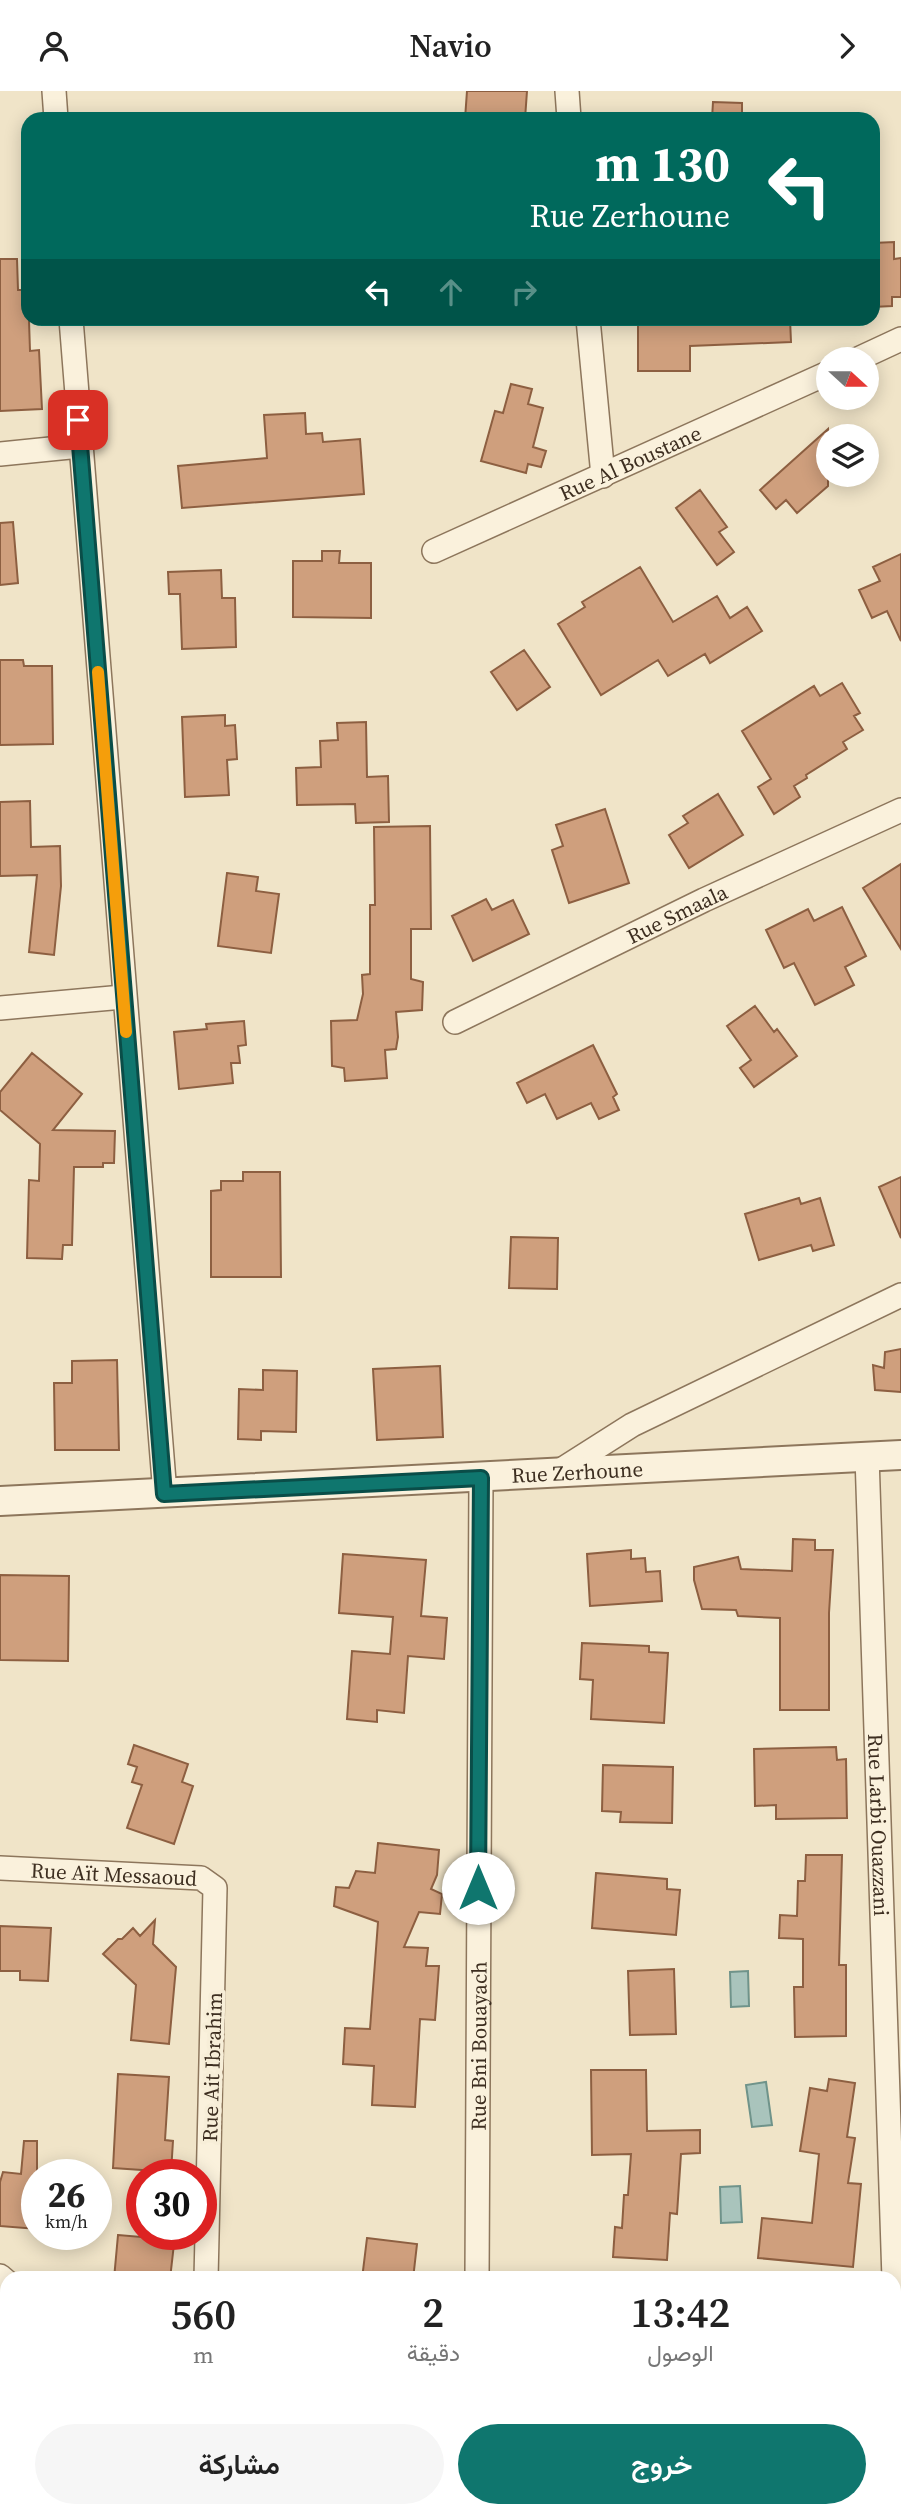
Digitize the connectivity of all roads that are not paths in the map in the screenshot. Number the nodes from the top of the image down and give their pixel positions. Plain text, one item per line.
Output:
1 (54, 91) edge
2 (567, 91) edge
3 (56, 112) edge
4 (568, 112) edge
5 (71, 326) edge
6 (589, 326) edge
7 (901, 339) edge
8 (879, 349) edge
9 (816, 378) edge
10 (80, 446) junction
11 (0, 454) edge
12 (603, 476) junction
13 (434, 551) dead end
14 (901, 810) edge
15 (123, 997) junction
16 (0, 1008) edge
17 (455, 1022) dead end
18 (901, 1295) edge
19 (901, 1455) edge
20 (867, 1456) junction
21 (558, 1472) junction
22 (481, 1478) junction
23 (164, 1494) junction
24 (0, 1501) edge
25 (0, 1868) edge
26 (217, 1898) joint
27 (206, 2271) edge
28 (477, 2271) edge
29 (894, 2271) edge

1 - 3 street
2 - 4 street
5 - 10 street
6 - 12 street
7 - 8 street
9 - 12 street, Rue Al Boustane
10 - 11 street
10 - 15 street
12 - 13 street, Rue Al Boustane
14 - 17 street, Rue Smaala
15 - 16 street
15 - 23 street
18 - 21 street
19 - 20 street, Rue Zerhoune
20 - 21 street, Rue Zerhoune
20 - 29 street, Rue Larbi Ouazzani
21 - 22 street, Rue Zerhoune
22 - 23 street, Rue Zerhoune
22 - 28 street, Rue Bni Bouayach
23 - 24 street, Rue Zerhoune
25 - 26 street, Rue Aït Messaoud
26 - 27 street, Rue Ait Ibrahim

